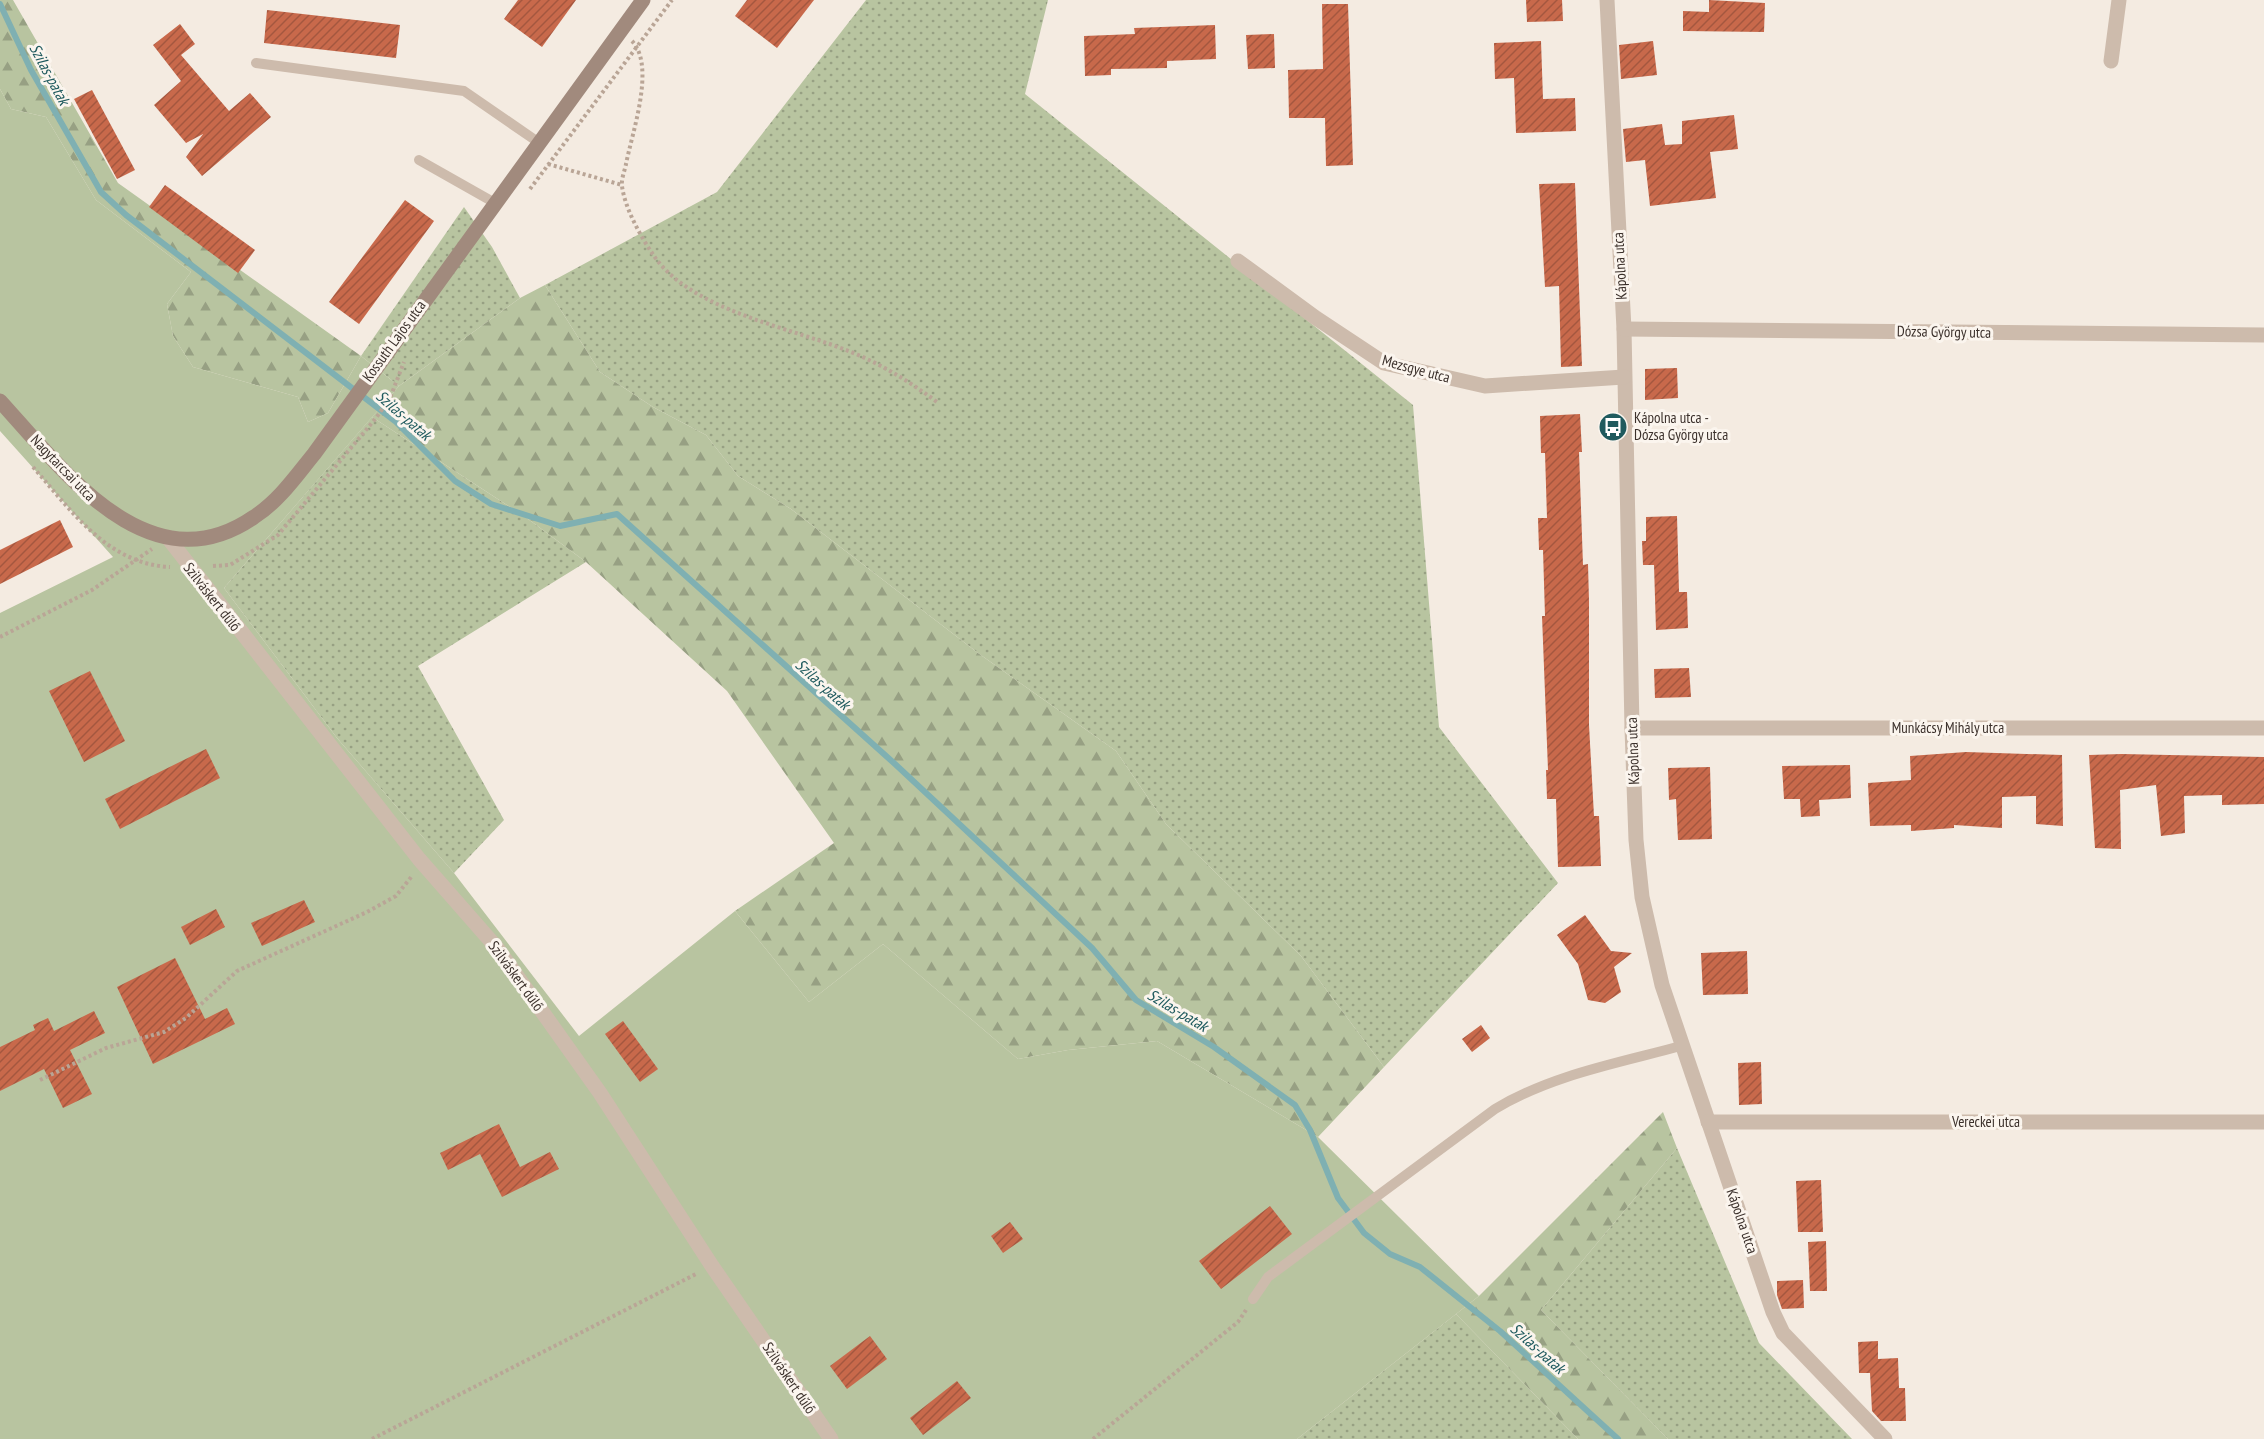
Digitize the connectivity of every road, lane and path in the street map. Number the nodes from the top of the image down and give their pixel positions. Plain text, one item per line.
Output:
1 (643, 0) edge
2 (672, 0) edge
3 (1607, 0) edge
4 (2119, 0) edge
5 (619, 32) junction
6 (638, 47) junction
7 (2111, 61) dead end
8 (256, 63) dead end
9 (535, 147) junction
10 (419, 160) dead end
11 (549, 165) junction
12 (622, 185) junction
13 (527, 193) dead end
14 (495, 203) junction
15 (1238, 261) dead end
16 (1624, 329) junction
17 (2264, 335) edge
18 (407, 356) dead end
19 (1624, 377) junction
20 (0, 401) edge
21 (937, 402) dead end
22 (376, 418) dead end
23 (31, 466) dead end
24 (78, 518) dead end
25 (168, 538) junction
26 (0, 637) edge
27 (1632, 728) junction
28 (2264, 728) edge
29 (419, 859) junction
30 (1681, 1046) junction
31 (40, 1080) dead end
32 (1708, 1122) junction
33 (2264, 1122) edge
34 (712, 1266) junction
35 (1253, 1299) joint
36 (372, 1439) edge
37 (831, 1439) edge
38 (1093, 1439) edge
39 (1885, 1439) edge

1 - 5 main road, Kossuth Lajos utca
2 - 6 path
3 - 16 street, Kápolna utca
4 - 7 street
5 - 6 path
5 - 9 main road, Kossuth Lajos utca
6 - 11 path
6 - 12 path
8 - 9 lane
9 - 11 path
9 - 14 main road, Kossuth Lajos utca
10 - 14 lane
11 - 12 path
11 - 13 path
12 - 21 path
14 - 25 main road, Kossuth Lajos utca
15 - 19 street, Mezsgye utca
16 - 17 street, Dózsa György utca
16 - 19 street, Kápolna utca
18 - 22 path
19 - 27 street, Kápolna utca
20 - 25 main road, Nagytarcsai utca
23 - 24 path
25 - 26 path
25 - 29 street, Szilváskert dűlő
27 - 28 street, Munkácsy Mihály utca
27 - 30 street, Kápolna utca
29 - 31 path
29 - 34 street, Szilváskert dűlő
30 - 32 street, Kápolna utca
30 - 35 lane
32 - 33 street, Vereckei utca
32 - 39 street, Kápolna utca
34 - 36 path
34 - 37 street, Szilváskert dűlő
35 - 38 path

